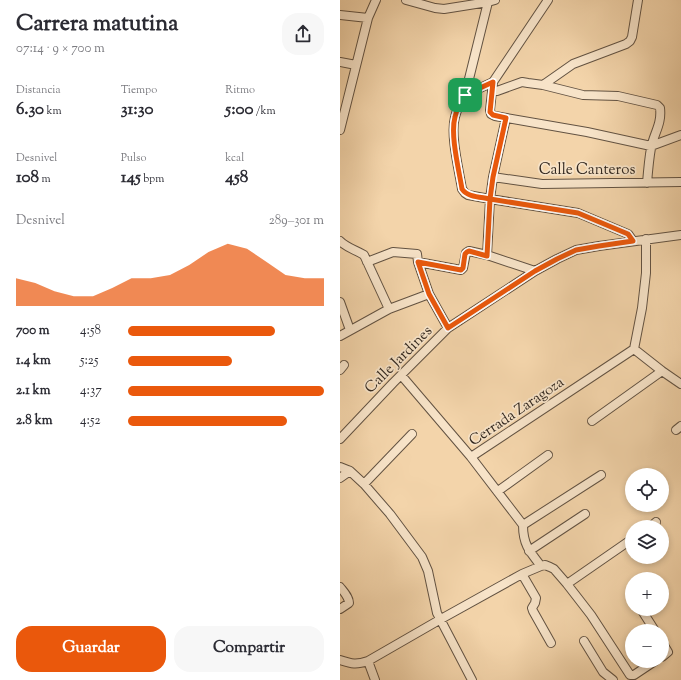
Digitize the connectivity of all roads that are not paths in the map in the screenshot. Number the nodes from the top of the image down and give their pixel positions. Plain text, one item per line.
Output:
1 (376, 0) edge
2 (406, 0) edge
3 (440, 0) edge
4 (548, 0) edge
5 (638, 0) edge
6 (491, 1) edge
7 (436, 8) junction
8 (340, 15) edge
9 (368, 18) junction
10 (340, 62) edge
11 (356, 66) junction
12 (493, 82) junction
13 (543, 85) junction
14 (492, 91) junction
15 (465, 95) junction
16 (506, 118) junction
17 (340, 130) edge
18 (681, 136) edge
19 (651, 146) junction
20 (493, 177) junction
21 (647, 182) junction
22 (681, 182) edge
23 (490, 199) junction
24 (681, 235) edge
25 (646, 240) junction
26 (340, 241) edge
27 (633, 241) junction
28 (487, 256) junction
29 (367, 262) junction
30 (418, 262) junction
31 (535, 271) junction
32 (429, 294) junction
33 (340, 302) edge
34 (389, 308) junction
35 (448, 328) junction
36 (350, 330) junction
37 (340, 336) edge
38 (634, 349) junction
39 (662, 371) junction
40 (401, 375) junction
41 (681, 384) edge
42 (592, 420) dead end
43 (412, 434) dead end
44 (340, 439) edge
45 (548, 455) dead end
46 (471, 457) junction
47 (340, 467) edge
48 (350, 472) junction
49 (601, 475) dead end
50 (340, 478) edge
51 (364, 484) junction
52 (498, 492) junction
53 (585, 514) dead end
54 (523, 525) junction
55 (625, 544) edge
56 (529, 551) junction
57 (541, 566) junction
58 (522, 574) junction
59 (567, 584) junction
60 (340, 587) edge
61 (340, 609) edge
62 (441, 619) junction
63 (584, 641) dead end
64 (551, 643) dead end
65 (340, 660) edge
66 (368, 661) junction
67 (625, 668) edge
68 (625, 668) edge
69 (644, 668) edge
70 (375, 680) edge
71 (472, 680) edge
72 (613, 680) edge

1 - 9 street
2 - 7 street
3 - 7 street
4 - 12 street
5 - 13 street
6 - 7 street
6 - 15 street
8 - 9 street
9 - 11 street
10 - 11 street
11 - 17 street
12 - 14 street
12 - 15 street
13 - 14 street
13 - 19 street
14 - 16 street
15 - 23 street
16 - 19 street
16 - 20 street
18 - 19 street
19 - 21 street
20 - 21 street, Calle Canteros
20 - 23 street
21 - 22 street, Calle Canteros
23 - 27 street
23 - 28 street
24 - 25 street, Calle Jardines
25 - 27 street, Calle Jardines
25 - 38 street
26 - 29 street
27 - 31 street, Calle Jardines
28 - 30 street
28 - 31 street
29 - 30 street
29 - 34 street
30 - 32 street
31 - 35 street, Calle Jardines
32 - 34 street
32 - 35 street
33 - 36 street
34 - 36 street
35 - 40 street, Calle Jardines
36 - 37 street
38 - 39 street
38 - 46 street, Cerrada Zaragoza
39 - 41 street
39 - 42 street
40 - 44 street, Calle Jardines
40 - 46 street
43 - 51 street
45 - 52 street
46 - 52 street, Cerrada Zaragoza
47 - 48 street
48 - 50 street
48 - 51 street
49 - 54 street
51 - 62 street
52 - 54 street, Cerrada Zaragoza
53 - 56 street
54 - 56 street, Cerrada Zaragoza
55 - 59 street
56 - 57 street, Cerrada Zaragoza
57 - 58 street
57 - 59 street, Cerrada Zaragoza
58 - 62 street
58 - 64 street
59 - 67 street, Cerrada Zaragoza
60 - 61 street
62 - 66 street
62 - 71 street
63 - 72 street
65 - 66 street
66 - 70 street
68 - 69 street, Cerrada Zaragoza

